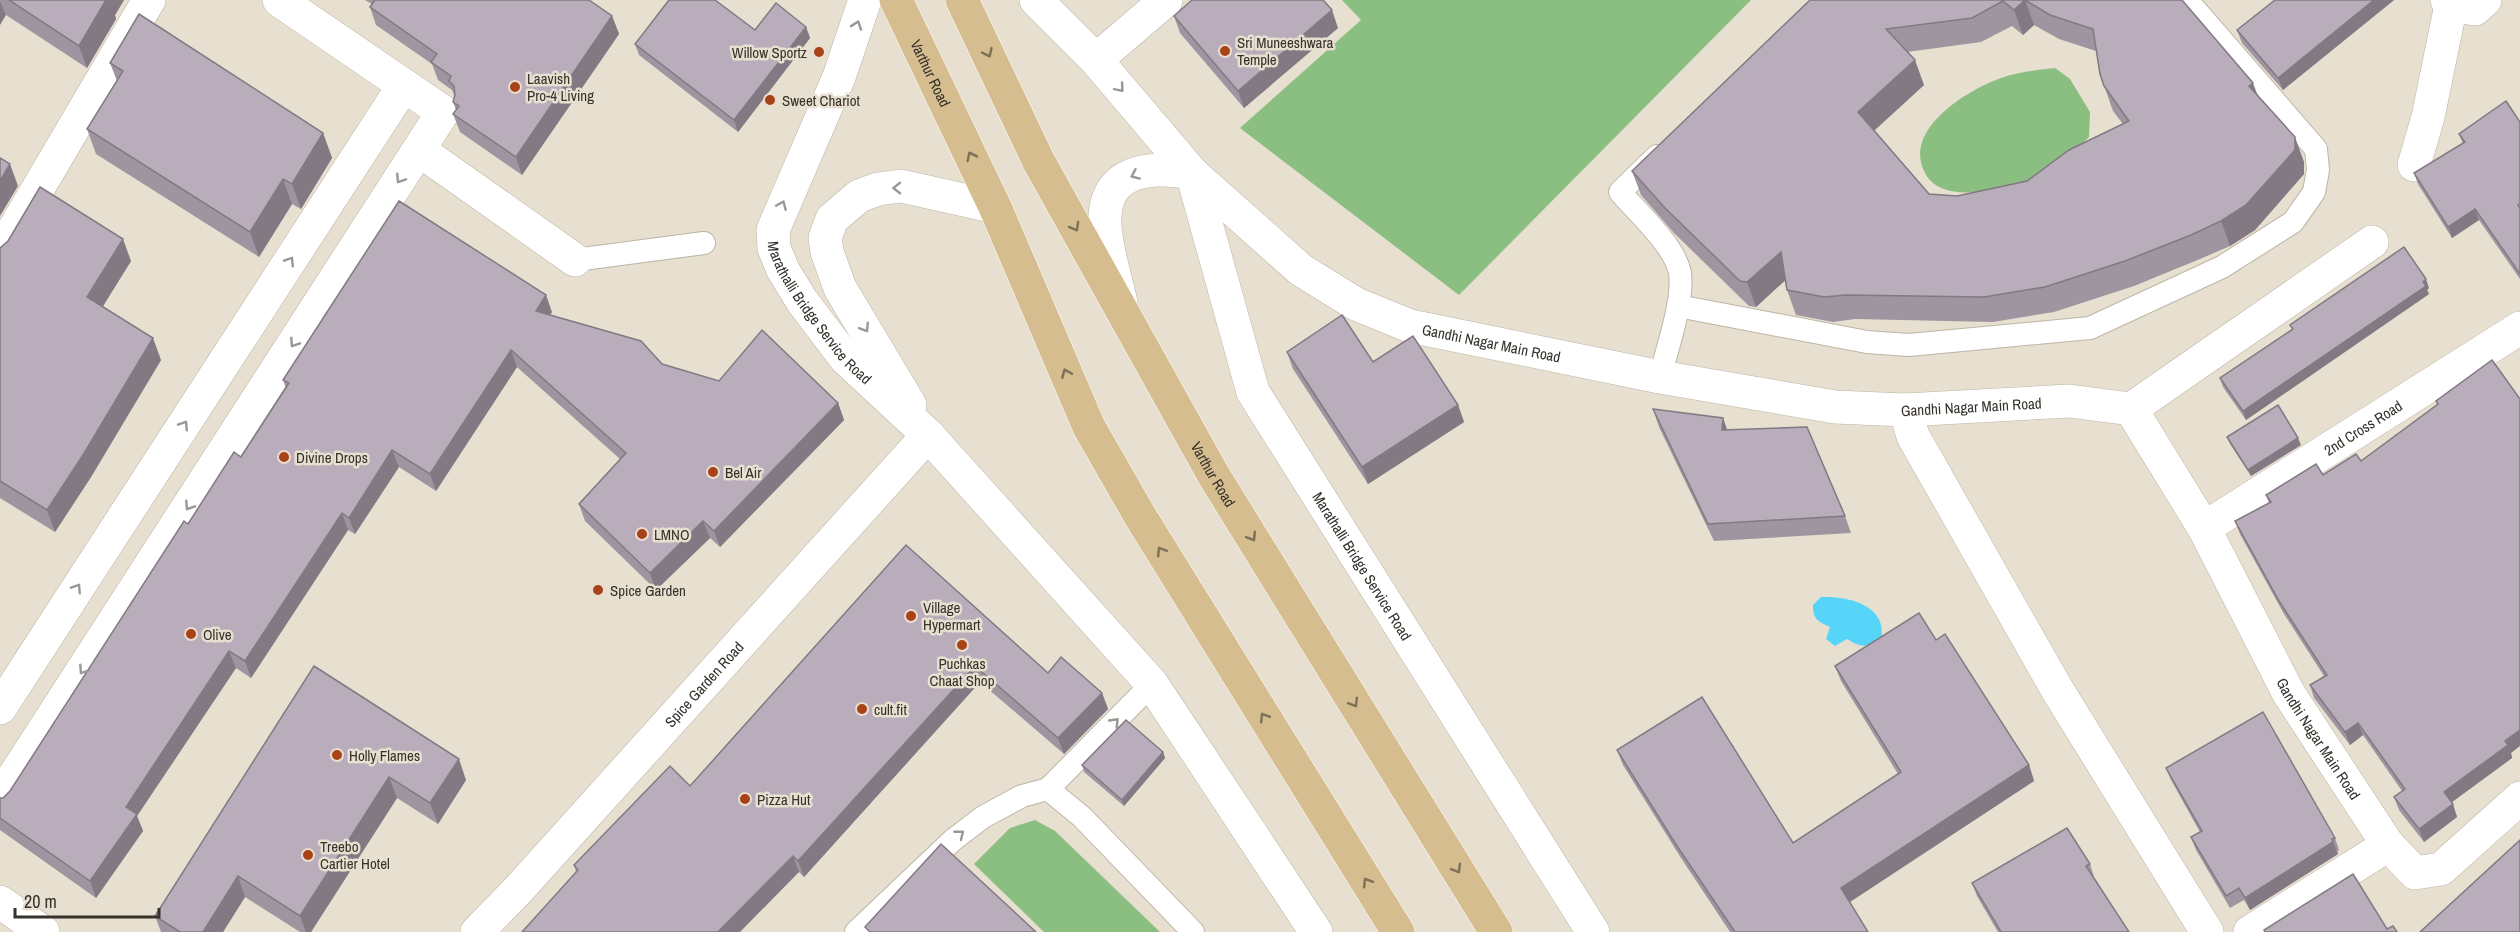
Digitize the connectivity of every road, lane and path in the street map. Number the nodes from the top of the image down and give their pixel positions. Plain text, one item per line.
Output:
1 (149, 0) edge
2 (279, 0) edge
3 (865, 0) edge
4 (896, 0) edge
5 (963, 0) edge
6 (1036, 0) edge
7 (1166, 0) edge
8 (2187, 0) edge
9 (2486, 0) edge
10 (2449, 2) edge
11 (1096, 60) junction
12 (404, 85) junction
13 (1669, 144) edge
14 (419, 150) junction
15 (2414, 165) dead end
16 (1192, 173) junction
17 (995, 207) junction
18 (2372, 242) dead end
19 (704, 243) dead end
20 (0, 253) edge
21 (575, 260) joint
22 (1678, 306) junction
23 (1124, 314) junction
24 (2520, 328) edge
25 (1660, 377) junction
26 (2131, 409) junction
27 (1905, 410) junction
28 (928, 435) junction
29 (2204, 528) junction
30 (1152, 684) junction
31 (0, 708) edge
32 (1048, 789) junction
33 (0, 798) edge
34 (2520, 798) edge
35 (2388, 845) junction
36 (0, 902) edge
37 (43, 932) edge
38 (477, 932) edge
39 (856, 932) edge
40 (1193, 932) edge
41 (1316, 932) edge
42 (1398, 932) edge
43 (1496, 932) edge
44 (1593, 932) edge
45 (2207, 932) edge
46 (2250, 932) edge

1 - 20 street
2 - 12 street
28 -> 3 street, Marathalli Bridge Service Road
17 -> 4 main road, Varthur Road
5 -> 23 main road, Varthur Road
6 - 11 street, Marathalli Bridge Service Road
7 - 11 street
8 - 22 lane
9 - 10 street
10 - 15 street
11 -> 16 street, Marathalli Bridge Service Road
12 - 14 street
31 -> 12 street
13 - 22 lane
14 - 21 street
14 -> 33 street
16 -> 23 street
16 - 25 street, Gandhi Nagar Main Road
16 - 44 street, Marathalli Bridge Service Road
17 -> 28 street, Marathalli Bridge Service Road
42 -> 17 main road, Varthur Road
18 - 26 street
19 - 21 lane
22 - 25 lane
23 -> 43 main road, Varthur Road
24 - 29 street, 2nd Cross Road
25 - 27 street, Gandhi Nagar Main Road
26 - 27 street, Gandhi Nagar Main Road
26 - 29 street, Gandhi Nagar Main Road
27 - 45 street
28 - 30 street, Marathalli Bridge Service Road
28 - 38 street, Spice Garden Road
29 - 35 street, Gandhi Nagar Main Road
32 -> 30 lane
30 - 41 street, Marathalli Bridge Service Road
39 -> 32 lane
32 - 40 lane
34 - 35 street, Gandhi Nagar Main Road
35 - 46 street
36 - 37 street

